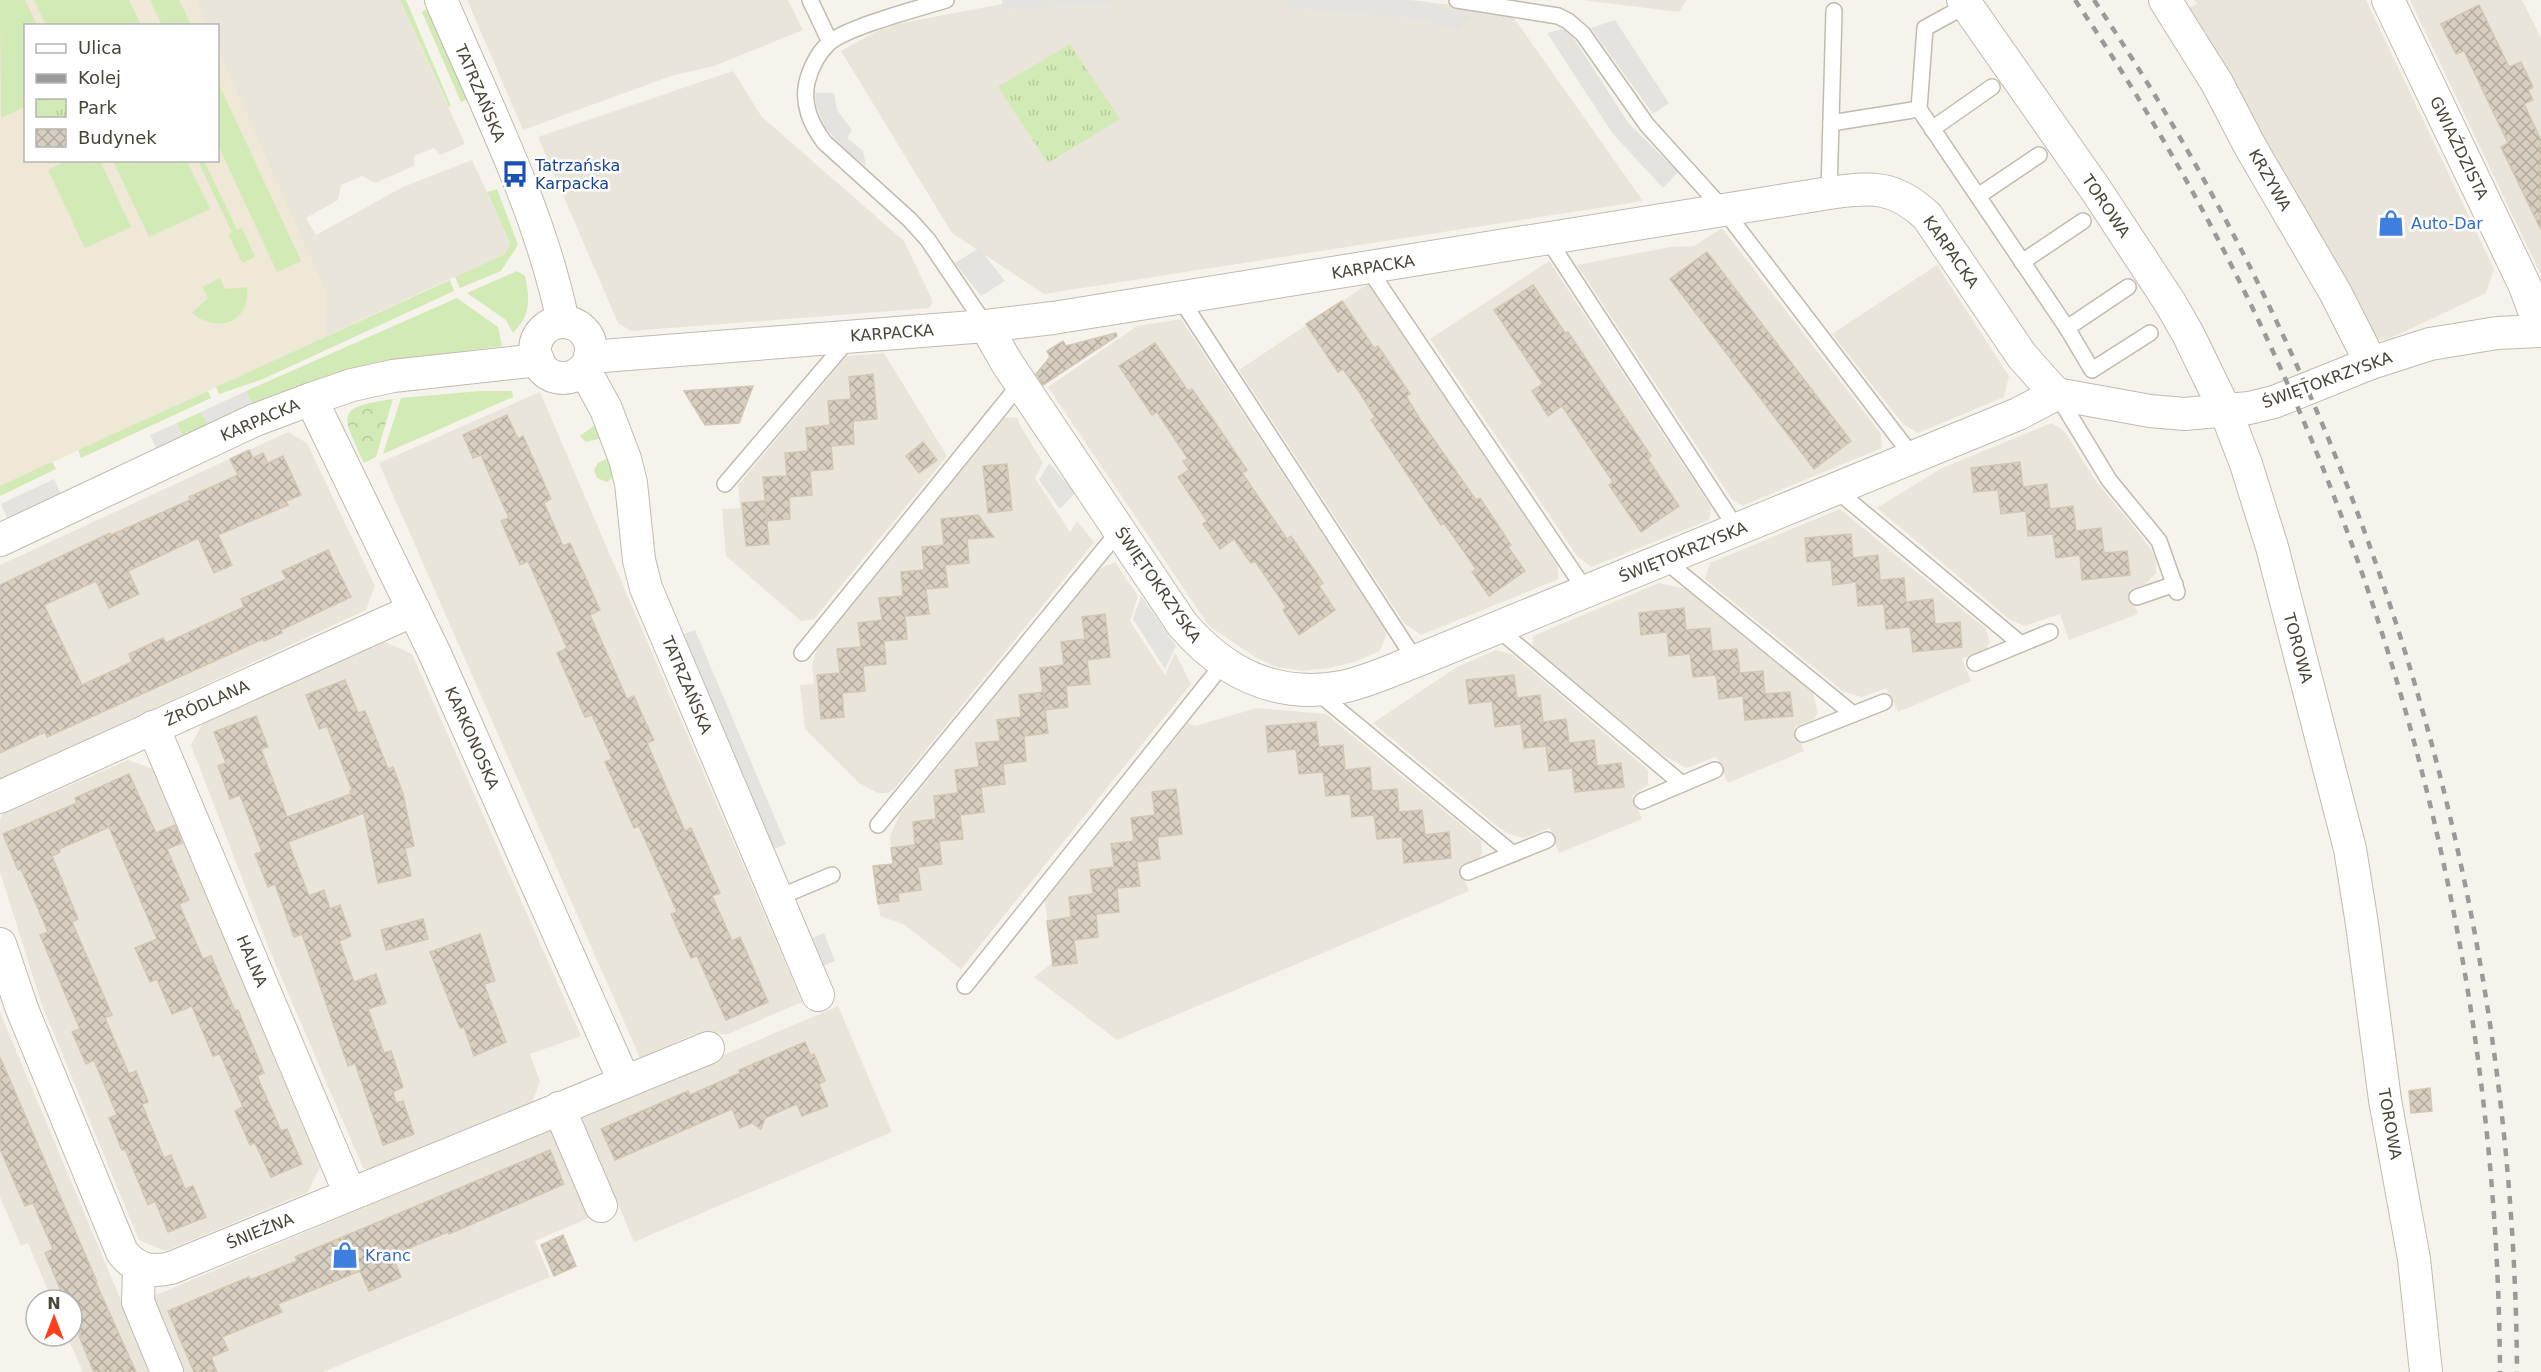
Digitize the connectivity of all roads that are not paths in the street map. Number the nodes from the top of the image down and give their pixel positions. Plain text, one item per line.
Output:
1 (441, 0) edge
2 (810, 0) edge
3 (946, 0) edge
4 (1457, 0) edge
5 (2164, 0) edge
6 (2388, 0) edge
7 (1965, 2) edge
8 (1834, 11) dead end
9 (830, 42) junction
10 (1992, 87) dead end
11 (1919, 109) junction
12 (1831, 123) junction
13 (1932, 129) junction
14 (2039, 155) dead end
15 (1829, 193) junction
16 (1978, 196) junction
17 (1724, 210) junction
18 (2084, 221) dead end
19 (1547, 238) junction
20 (2022, 262) junction
21 (1368, 267) junction
22 (2128, 287) dead end
23 (1180, 298) junction
24 (563, 322) junction
25 (986, 326) junction
26 (2067, 328) junction
27 (2541, 331) edge
28 (2150, 333) dead end
29 (851, 336) junction
30 (538, 360) junction
31 (587, 363) junction
32 (2371, 363) junction
33 (1020, 384) junction
34 (2056, 394) junction
35 (311, 399) junction
36 (2226, 412) junction
37 (1913, 457) junction
38 (725, 484) dead end
39 (1835, 489) junction
40 (1737, 529) junction
41 (1119, 531) junction
42 (0, 540) edge
43 (1663, 559) junction
44 (1587, 591) junction
45 (2137, 597) dead end
46 (414, 610) junction
47 (1497, 628) junction
48 (2050, 632) dead end
49 (2021, 644) junction
50 (802, 653) dead end
51 (1416, 661) junction
52 (1975, 663) dead end
53 (1223, 664) junction
54 (1315, 690) junction
55 (1884, 702) dead end
56 (1853, 714) junction
57 (153, 727) junction
58 (1803, 734) dead end
59 (1715, 771) dead end
60 (1682, 784) junction
61 (0, 797) edge
62 (1642, 801) dead end
63 (878, 825) dead end
64 (1547, 840) dead end
65 (1513, 854) junction
66 (1468, 872) dead end
67 (832, 875) dead end
68 (777, 898) junction
69 (0, 944) edge
70 (965, 986) dead end
71 (818, 995) dead end
72 (708, 1048) dead end
73 (624, 1081) junction
74 (559, 1108) junction
75 (350, 1194) junction
76 (601, 1206) dead end
77 (139, 1268) junction
78 (167, 1372) edge
79 (2426, 1372) edge

1 - 24 street, TATRZAŃSKA
2 - 9 lane
3 - 9 lane
4 - 17 lane
5 - 32 street, KRZYWA
6 - 27 street, GWIAŹDZISTA
7 - 11 lane
7 - 36 street, TOROWA
8 - 12 lane
9 - 25 lane
10 - 13 lane
11 - 12 lane
11 - 13 lane
12 - 15 lane
13 - 16 lane
14 - 16 lane
15 - 17 street, KARPACKA
15 - 34 street, KARPACKA
16 - 20 lane
17 - 19 street, KARPACKA
17 - 37 lane
18 - 20 lane
19 - 21 street, KARPACKA
19 - 40 lane
20 - 26 lane
21 - 23 street, KARPACKA
21 - 44 lane
22 - 26 lane
23 - 25 street, KARPACKA
23 - 51 lane
24 - 30 street
24 - 31 street
25 - 29 street, KARPACKA
25 - 33 street, ŚWIĘTOKRZYSKA
26 - 28 lane
27 - 32 street, ŚWIĘTOKRZYSKA
29 - 31 street, KARPACKA
29 - 38 lane
30 - 31 street
30 - 35 street, KARPACKA
31 - 68 street, TATRZAŃSKA
32 - 36 street, ŚWIĘTOKRZYSKA
33 - 41 street, ŚWIĘTOKRZYSKA
33 - 50 lane
34 - 36 street, ŚWIĘTOKRZYSKA
34 - 37 street, ŚWIĘTOKRZYSKA
34 - 45 lane
35 - 42 street, KARPACKA
35 - 46 street, KARKONOSKA
36 - 79 street, TOROWA
37 - 39 street, ŚWIĘTOKRZYSKA
39 - 40 street, ŚWIĘTOKRZYSKA
39 - 49 lane
40 - 43 street, ŚWIĘTOKRZYSKA
41 - 53 street, ŚWIĘTOKRZYSKA
41 - 63 lane
43 - 44 street, ŚWIĘTOKRZYSKA
43 - 56 lane
44 - 47 street, ŚWIĘTOKRZYSKA
46 - 57 street, ŹRÓDLANA
46 - 73 street, KARKONOSKA
47 - 51 street, ŚWIĘTOKRZYSKA
47 - 60 lane
48 - 49 lane
49 - 52 lane
51 - 54 street, ŚWIĘTOKRZYSKA
53 - 54 street, ŚWIĘTOKRZYSKA
53 - 70 lane
54 - 65 lane
55 - 56 lane
56 - 58 lane
57 - 61 street, ŹRÓDLANA
57 - 75 street, HALNA
59 - 60 lane
60 - 62 lane
64 - 65 lane
65 - 66 lane
67 - 68 lane
68 - 71 street, TATRZAŃSKA
69 - 77 street
72 - 73 street, ŚNIEŻNA
73 - 74 street, ŚNIEŻNA
74 - 75 street, ŚNIEŻNA
74 - 76 street
75 - 77 street, ŚNIEŻNA
77 - 78 street

